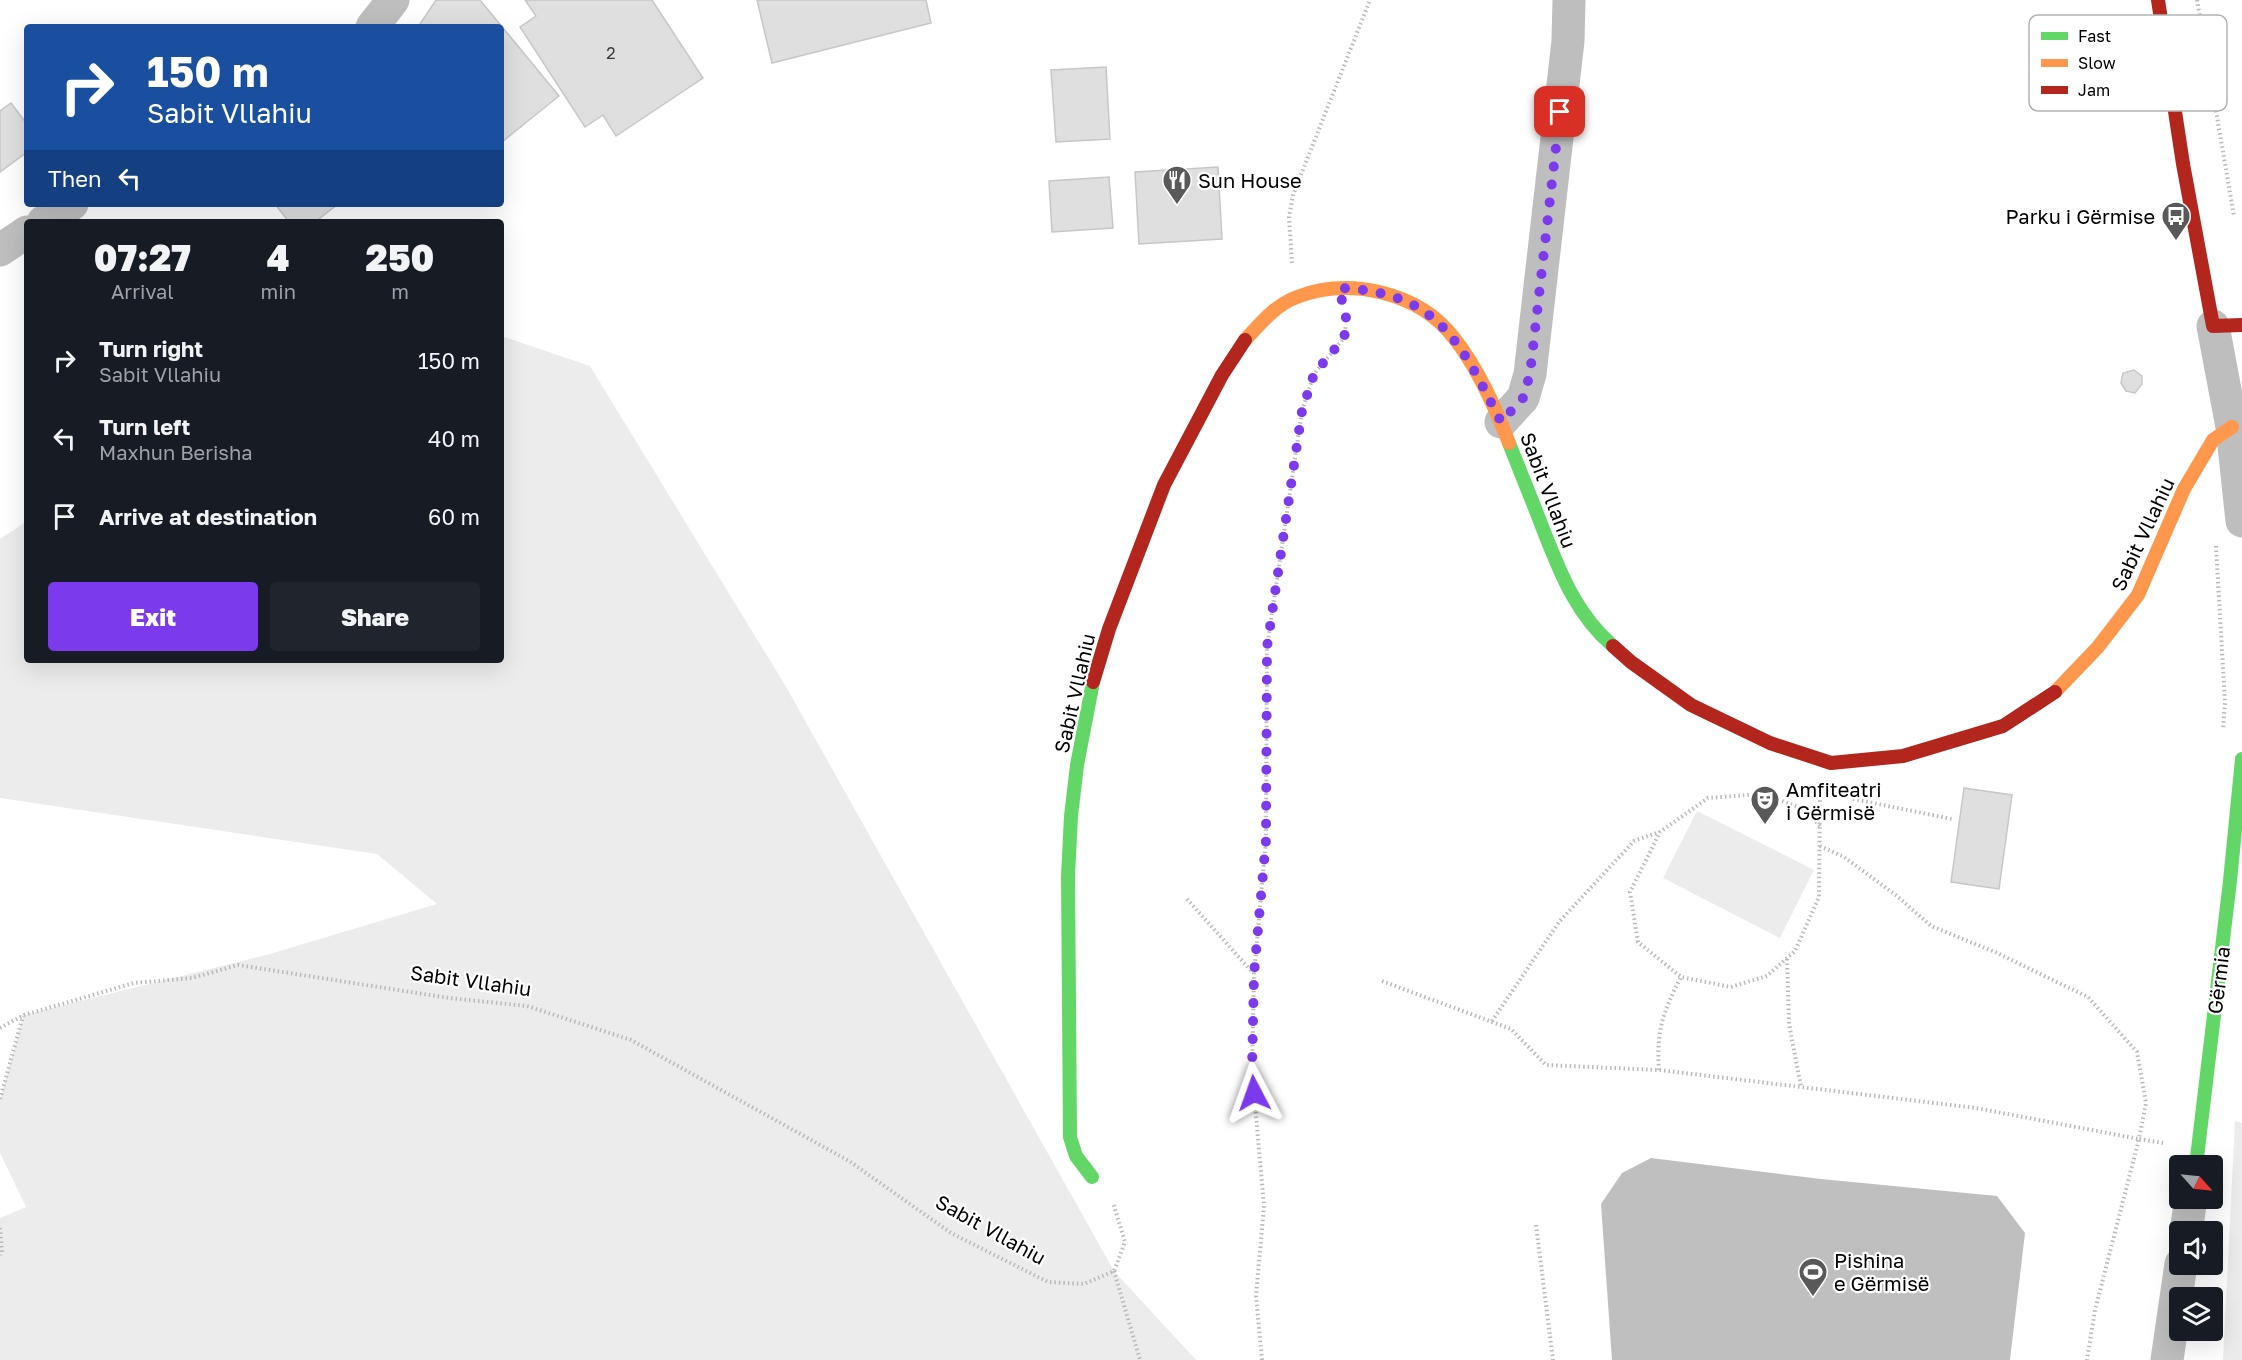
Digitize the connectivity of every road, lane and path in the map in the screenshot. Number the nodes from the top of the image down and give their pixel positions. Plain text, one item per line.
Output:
1 (393, 0) edge
2 (1370, 0) edge
3 (1569, 0) edge
4 (2158, 0) edge
5 (2197, 0) edge
6 (2160, 15) edge
7 (2200, 15) edge
8 (374, 24) edge
9 (2175, 111) edge
10 (2216, 111) edge
11 (67, 207) edge
12 (2234, 216) dead end
13 (48, 219) edge
14 (24, 234) edge
15 (0, 250) edge
16 (1339, 288) junction
17 (1296, 297) junction
18 (2228, 326) edge
19 (1501, 422) junction
20 (2232, 427) junction
21 (2229, 529) edge
22 (2223, 737) dead end
23 (2242, 759) edge
24 (1831, 794) dead end
25 (1842, 796) dead end
26 (1952, 819) dead end
27 (1820, 825) junction
28 (1660, 832) junction
29 (1820, 846) junction
30 (1187, 899) dead end
31 (1787, 958) junction
32 (1254, 974) junction
33 (1681, 977) junction
34 (1382, 981) dead end
35 (24, 1015) junction
36 (1492, 1022) junction
37 (0, 1028) edge
38 (1659, 1070) junction
39 (1801, 1087) junction
40 (0, 1099) edge
41 (2139, 1139) junction
42 (2198, 1149) junction
43 (2197, 1155) edge
44 (1092, 1177) joint
45 (1536, 1225) dead end
46 (0, 1228) edge
47 (0, 1255) edge
48 (1114, 1271) junction
49 (2179, 1275) edge
50 (1140, 1360) edge
51 (1262, 1360) edge
52 (1553, 1360) edge
53 (2087, 1360) edge
54 (2167, 1360) edge

1 - 8 street
2 - 17 path
3 - 19 street
4 - 6 street
5 - 7 path
9 - 18 street
10 - 12 path
11 - 13 street
14 - 15 street
16 - 17 street, Sabit Vllahiu
16 - 19 street, Sabit Vllahiu
16 - 32 path
17 - 44 street, Sabit Vllahiu
18 - 20 street
19 - 20 street, Sabit Vllahiu
20 - 21 street
21 - 22 path
23 - 42 street, Gërmia
24 - 27 path
25 - 26 path
27 - 28 path
27 - 29 path
28 - 33 path
28 - 36 path
29 - 31 path
29 - 41 path
30 - 32 path
31 - 33 path
31 - 39 path
32 - 51 path
33 - 38 path
34 - 36 path
35 - 37 path, Sabit Vllahiu
35 - 40 path
35 - 48 path, Sabit Vllahiu
36 - 38 path
38 - 39 path
39 - 41 path
41 - 42 path
41 - 53 path
42 - 43 street, Gërmia
44 - 48 path
45 - 52 path
46 - 47 path
48 - 50 path
49 - 54 street

